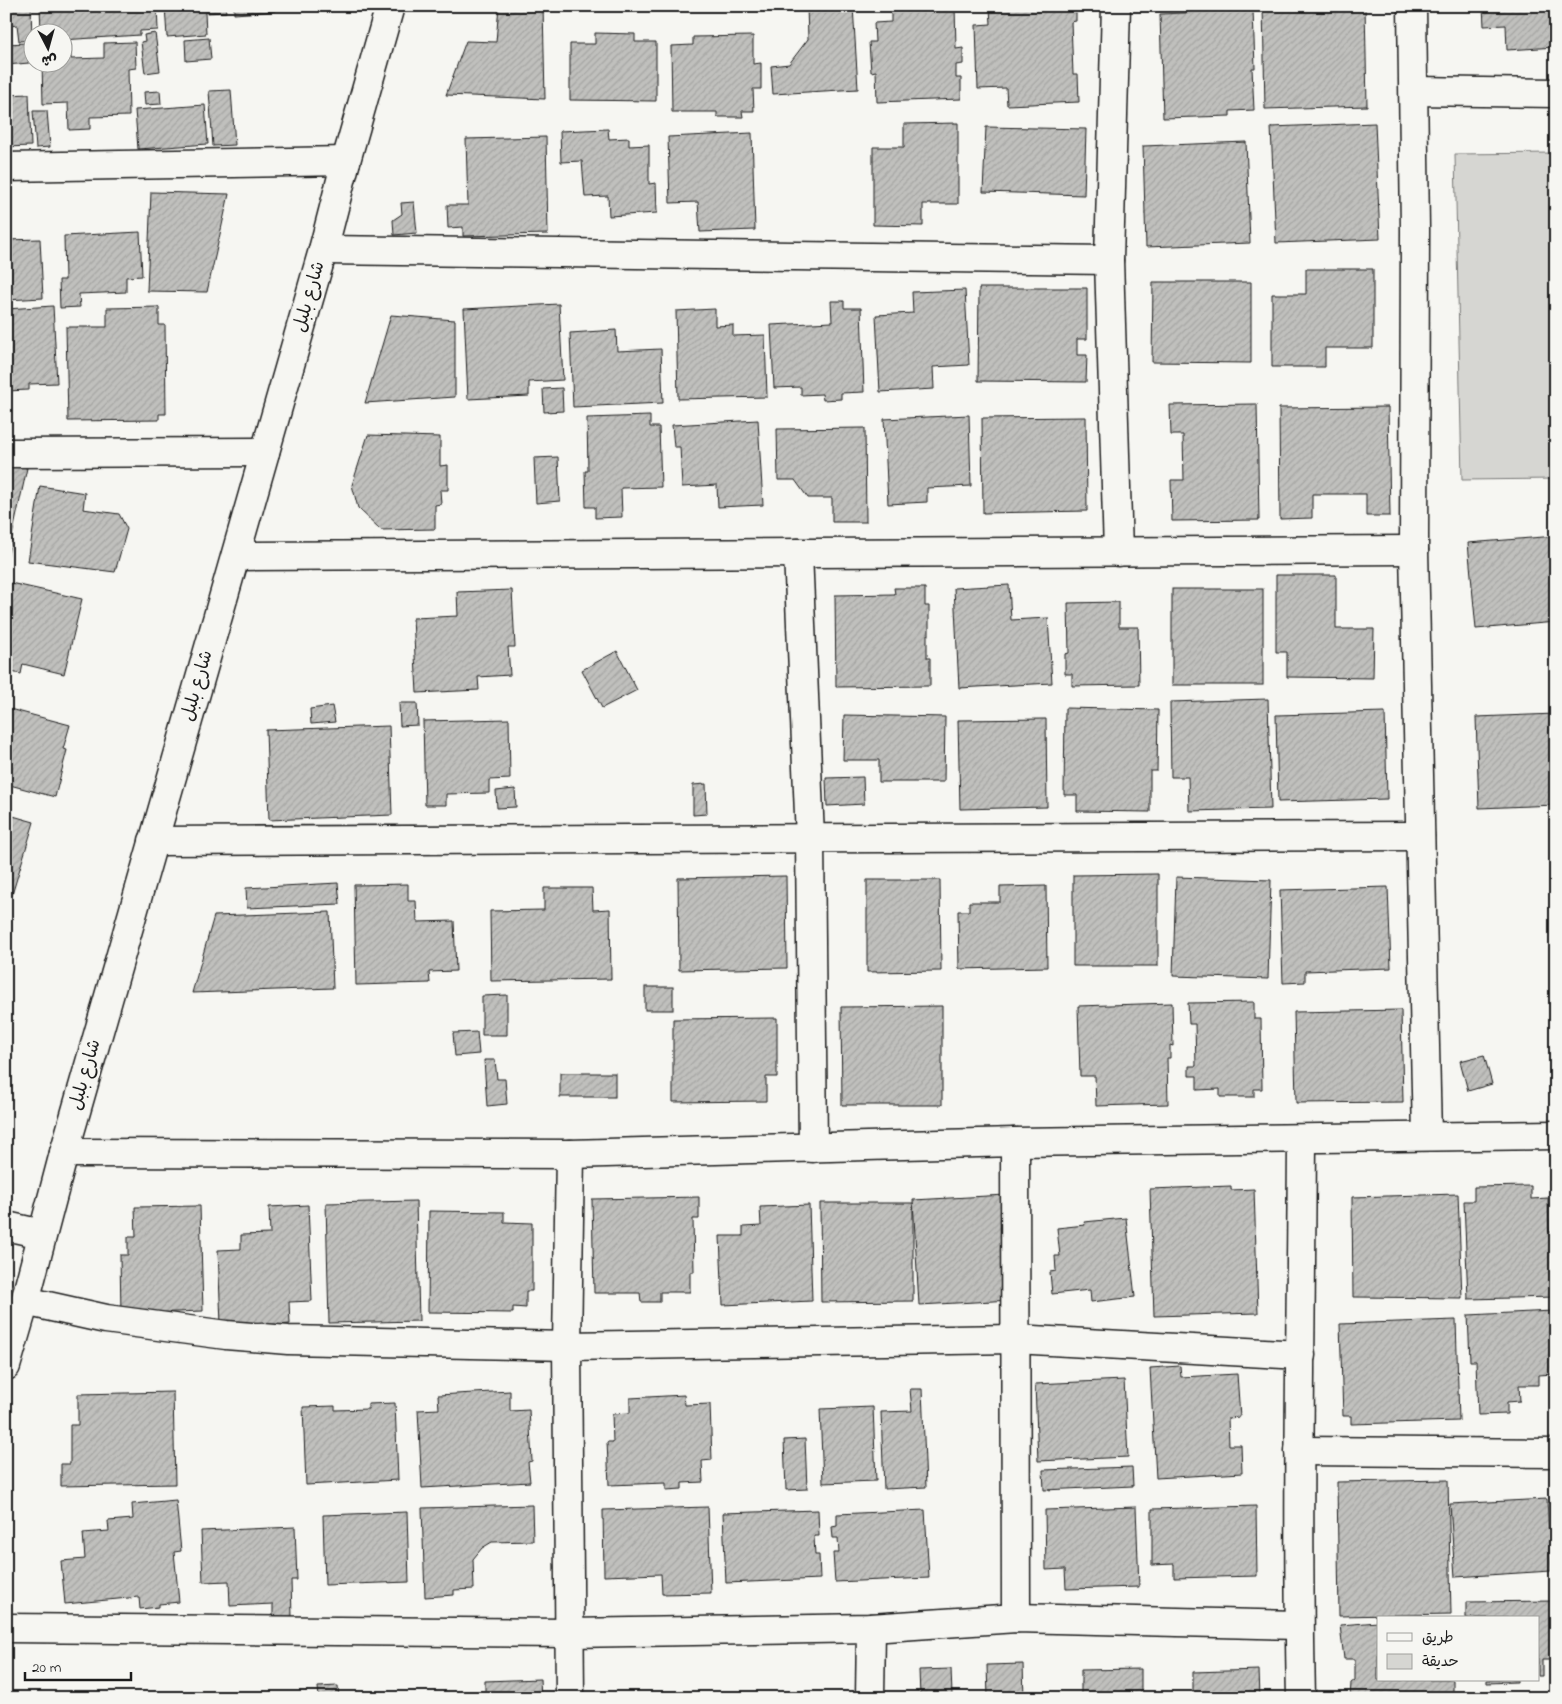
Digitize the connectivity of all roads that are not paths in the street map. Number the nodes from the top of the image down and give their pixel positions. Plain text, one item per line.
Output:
1 (390, 6) edge
2 (1116, 6) edge
3 (1412, 6) edge
4 (1414, 91) junction
5 (1556, 93) edge
6 (346, 160) junction
7 (6, 167) edge
8 (323, 250) junction
9 (1109, 260) junction
10 (265, 452) junction
11 (6, 453) edge
12 (1414, 550) junction
13 (1118, 552) junction
14 (798, 553) junction
15 (236, 556) junction
16 (1420, 836) junction
17 (810, 838) junction
18 (153, 841) junction
19 (1556, 1135) edge
20 (1427, 1136) junction
21 (1302, 1139) junction
22 (1015, 1142) junction
23 (812, 1148) junction
24 (64, 1153) junction
25 (570, 1154) junction
26 (6, 1226) edge
27 (42, 1234) junction
28 (25, 1301) junction
29 (1015, 1339) junction
30 (567, 1346) junction
31 (1301, 1355) junction
32 (6, 1366) edge
33 (1299, 1451) junction
34 (1556, 1453) edge
35 (1016, 1618) junction
36 (1299, 1625) junction
37 (6, 1628) edge
38 (871, 1628) junction
39 (570, 1633) junction
40 (570, 1698) edge
41 (870, 1698) edge
42 (1301, 1698) edge

1 - 6 street, شارع بلبل
2 - 9 street
3 - 4 street
4 - 5 street
4 - 12 street
6 - 7 street
6 - 8 street, شارع بلبل
8 - 9 street
8 - 10 street, شارع بلبل
9 - 13 street
10 - 11 street
10 - 15 street, شارع بلبل
12 - 13 street
12 - 16 street
13 - 14 street
14 - 15 street
14 - 17 street
15 - 18 street, شارع بلبل
16 - 17 street
16 - 20 street
17 - 18 street
17 - 23 street
18 - 24 street, شارع بلبل
19 - 20 street
20 - 21 street
21 - 22 street
21 - 31 street
22 - 23 street
22 - 29 street
23 - 25 street
24 - 25 street
24 - 27 street, شارع بلبل
25 - 30 street
26 - 27 street
27 - 28 street, شارع بلبل
28 - 30 street
28 - 32 street, شارع بلبل
29 - 30 street
29 - 31 street
29 - 35 street
30 - 39 street
31 - 33 street
33 - 34 street
33 - 36 street
35 - 36 street
35 - 38 street
36 - 42 street
37 - 39 street
38 - 39 street
38 - 41 street
39 - 40 street

